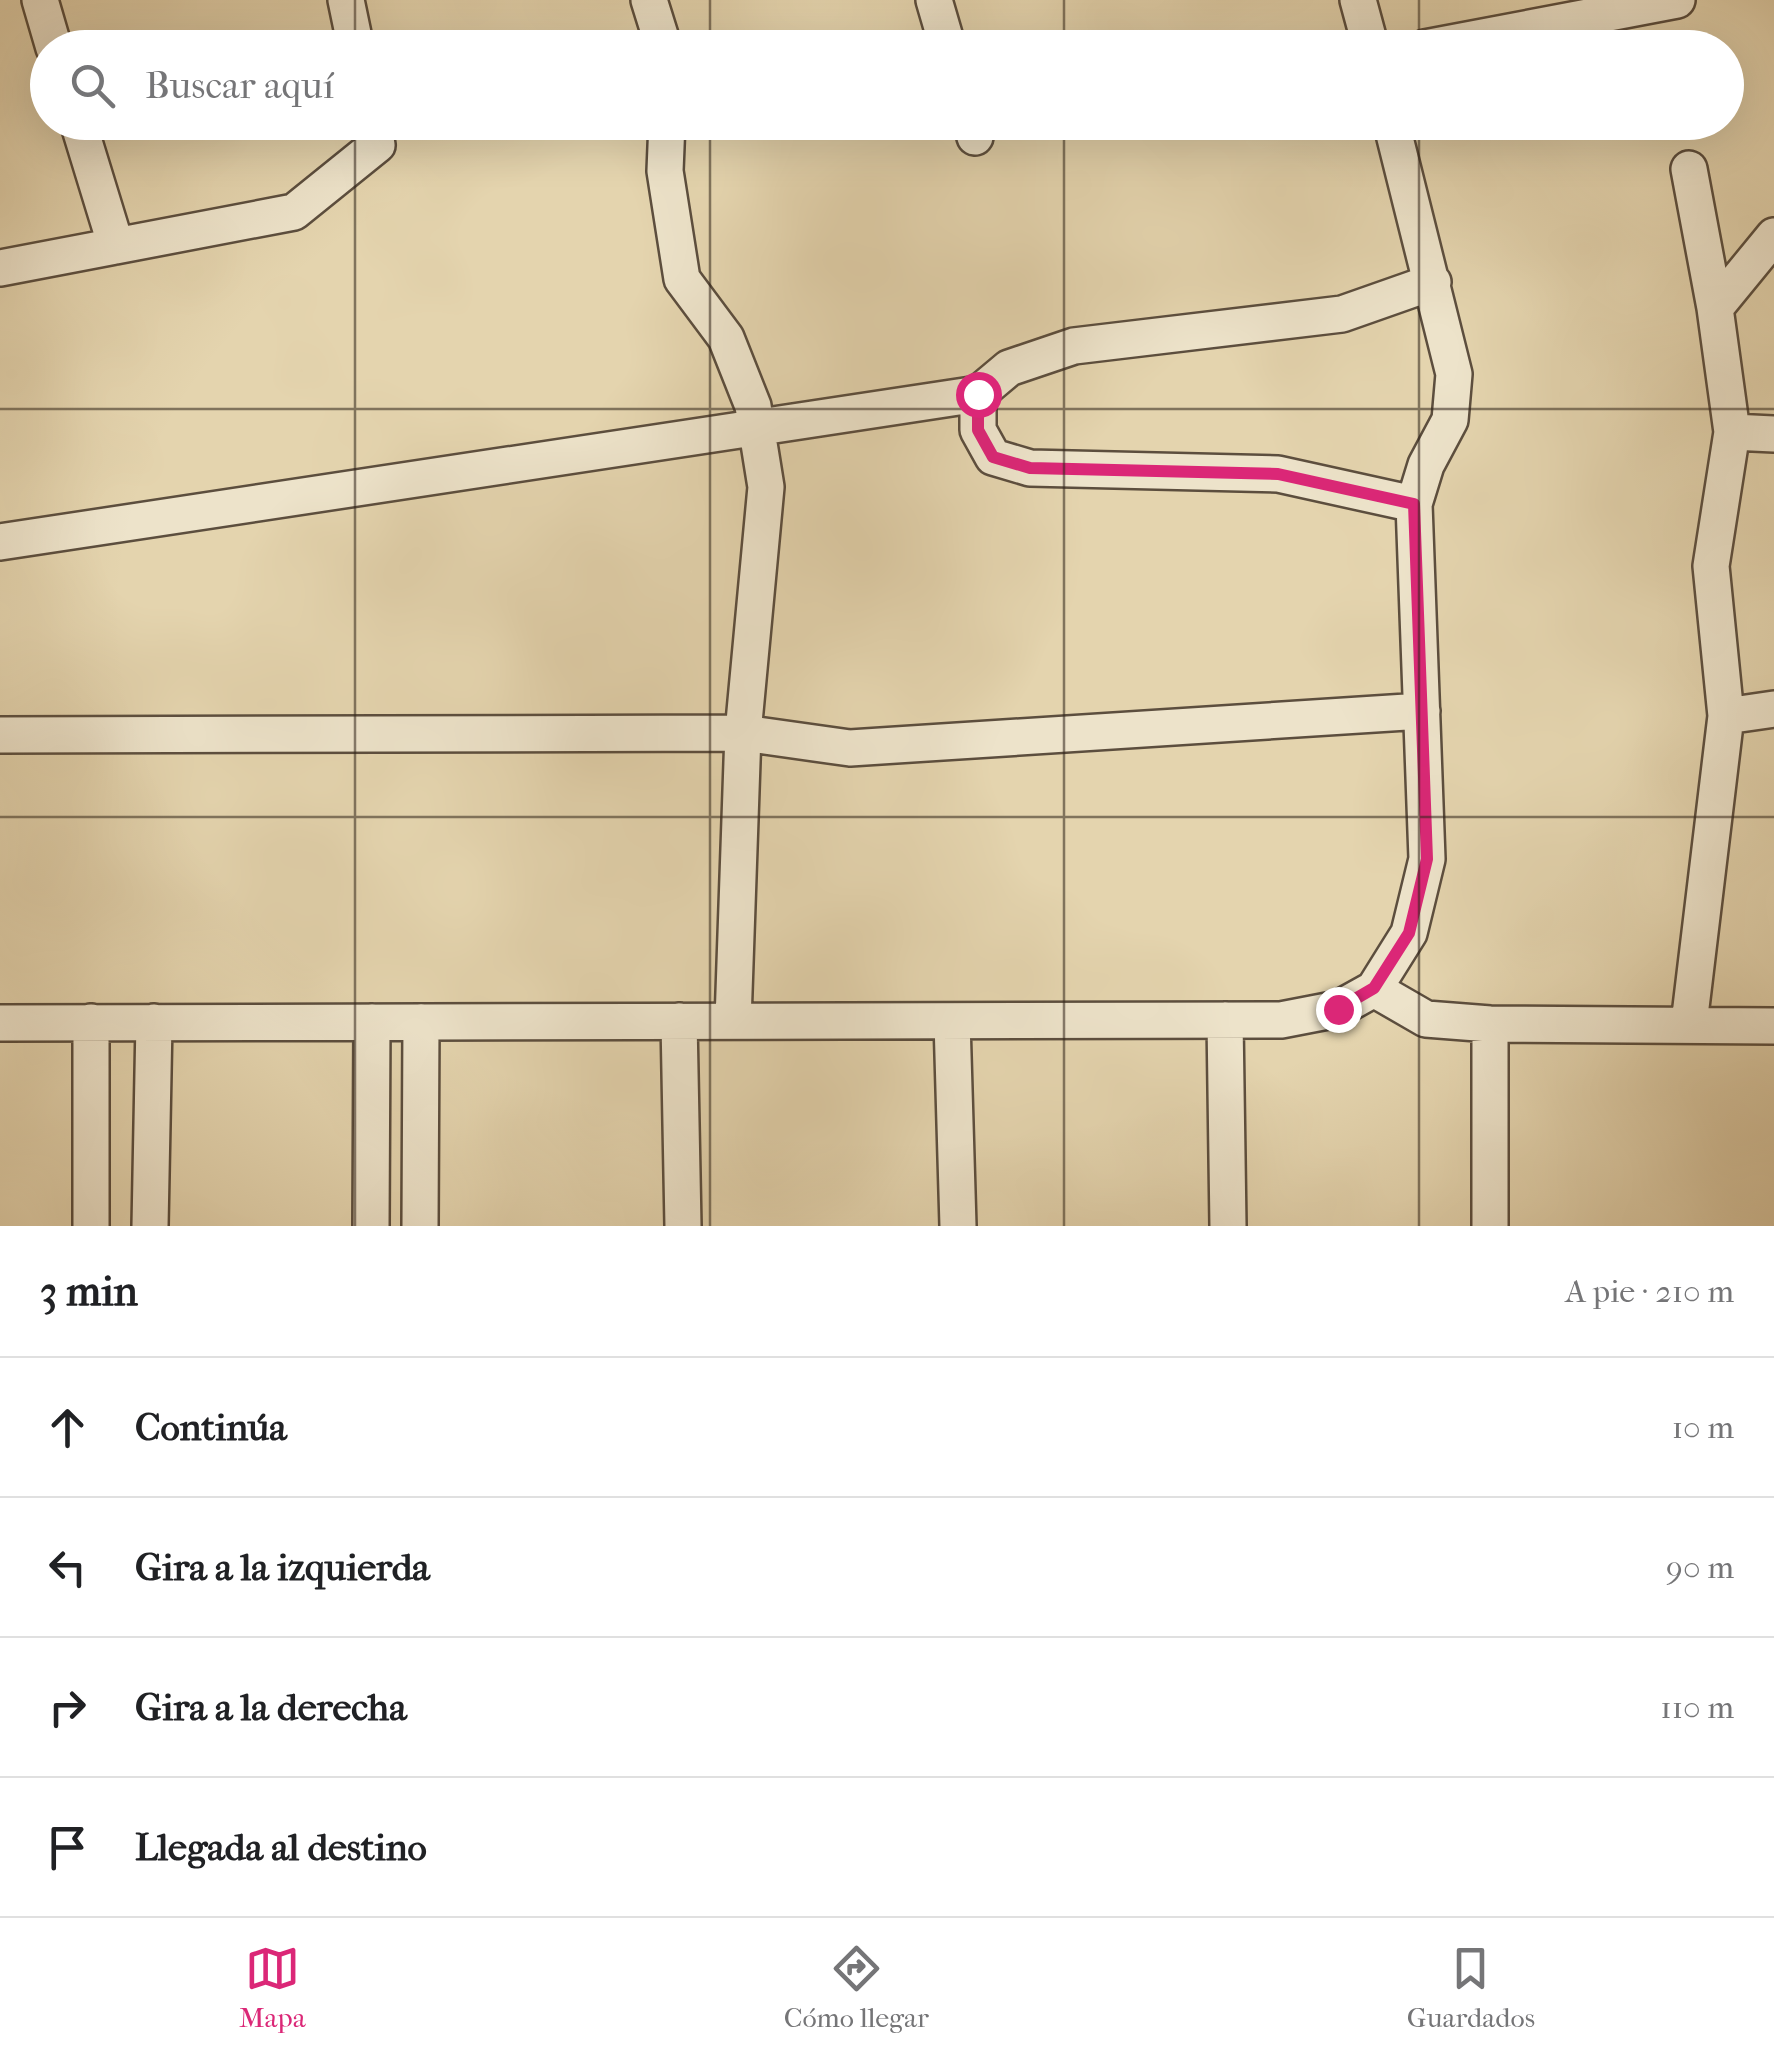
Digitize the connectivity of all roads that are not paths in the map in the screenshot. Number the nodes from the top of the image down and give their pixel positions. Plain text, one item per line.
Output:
1 (40, 0) edge
2 (346, 0) edge
3 (649, 0) edge
4 (934, 0) edge
5 (1358, 0) edge
6 (1677, 0) edge
7 (49, 30) edge
8 (352, 30) edge
9 (658, 30) edge
10 (943, 30) edge
11 (1366, 30) edge
12 (1520, 30) edge
13 (84, 140) edge
14 (377, 140) edge
15 (666, 140) edge
16 (1396, 140) edge
17 (1689, 168) dead end
18 (1774, 236) edge
19 (116, 246) junction
20 (0, 268) edge
21 (1433, 282) junction
22 (1715, 308) junction
23 (978, 394) junction
24 (756, 428) junction
25 (1732, 432) junction
26 (1774, 434) edge
27 (1414, 504) junction
28 (0, 542) edge
29 (1774, 710) edge
30 (1422, 711) junction
31 (1726, 716) junction
32 (743, 733) junction
33 (0, 735) edge
34 (1374, 988) junction
35 (1225, 1020) junction
36 (679, 1021) junction
37 (733, 1021) junction
38 (952, 1021) junction
39 (0, 1022) edge
40 (91, 1022) junction
41 (154, 1022) junction
42 (372, 1022) junction
43 (421, 1022) junction
44 (1766, 1022) edge
45 (1490, 1024) junction
46 (1688, 1024) junction
47 (91, 1226) edge
48 (150, 1226) edge
49 (371, 1226) edge
50 (420, 1226) edge
51 (683, 1226) edge
52 (958, 1226) edge
53 (1228, 1226) edge
54 (1490, 1226) edge

1 - 7 street
2 - 8 street
3 - 9 street
4 - 10 street
5 - 11 street
6 - 12 street
13 - 19 street
14 - 19 street
15 - 24 street
16 - 21 street
17 - 22 street
18 - 22 street
19 - 20 street
21 - 23 street
21 - 27 street
22 - 25 street
23 - 24 street
23 - 27 street
24 - 28 street
24 - 32 street
25 - 26 street
25 - 31 street
27 - 30 street
29 - 31 street
30 - 32 street
30 - 34 street
31 - 46 street
32 - 33 street
32 - 37 street
34 - 35 street
34 - 45 street
35 - 38 street
35 - 53 street
36 - 37 street
36 - 43 street
36 - 51 street
37 - 38 street
38 - 52 street
39 - 40 street
40 - 41 street
40 - 47 street
41 - 42 street
41 - 48 street
42 - 43 street
42 - 49 street
43 - 50 street
44 - 46 street
45 - 46 street
45 - 54 street

